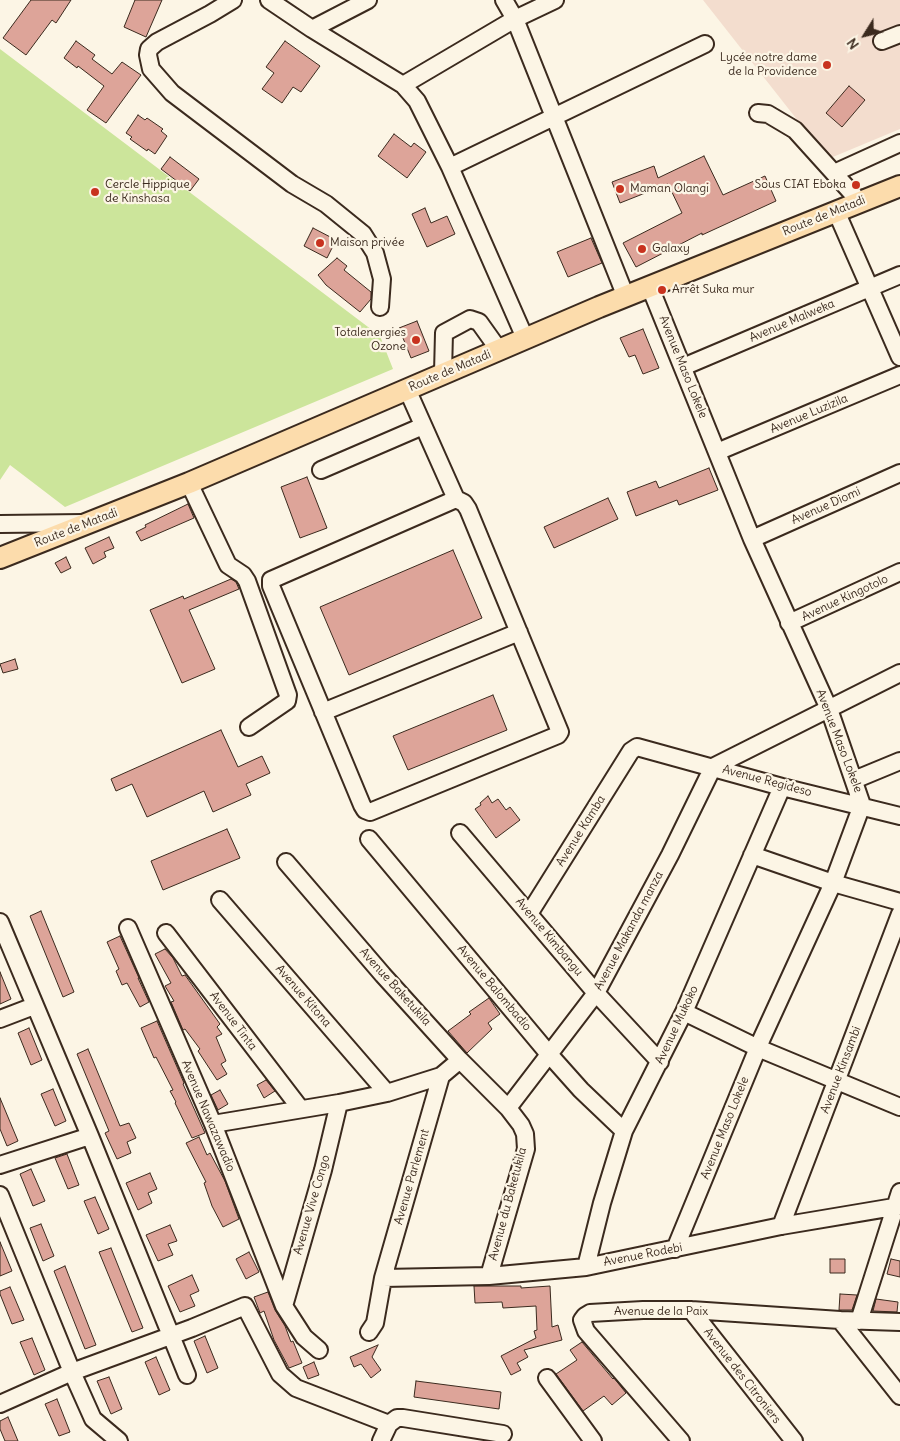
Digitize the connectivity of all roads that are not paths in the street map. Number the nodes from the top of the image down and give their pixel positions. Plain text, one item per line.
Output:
1 (233, 0) edge
2 (269, 0) edge
3 (368, 0) edge
4 (504, 0) edge
5 (555, 0) edge
6 (514, 18) junction
7 (312, 29) junction
8 (900, 34) edge
9 (882, 41) dead end
10 (705, 44) dead end
11 (403, 85) junction
12 (758, 113) dead end
13 (554, 117) junction
14 (900, 143) edge
15 (450, 167) junction
16 (834, 173) junction
17 (900, 186) edge
18 (860, 202) junction
19 (836, 211) junction
20 (900, 275) edge
21 (650, 287) junction
22 (870, 287) junction
23 (626, 296) junction
24 (380, 307) dead end
25 (525, 338) junction
26 (499, 350) junction
27 (900, 357) edge
28 (683, 367) junction
29 (443, 373) junction
30 (900, 375) edge
31 (407, 389) junction
32 (423, 426) junction
33 (717, 452) junction
34 (320, 470) dead end
35 (900, 473) edge
36 (189, 483) junction
37 (456, 499) junction
38 (92, 523) junction
39 (0, 524) edge
40 (20, 524) junction
41 (752, 538) junction
42 (23, 549) junction
43 (0, 558) edge
44 (900, 572) edge
45 (789, 623) junction
46 (519, 632) junction
47 (900, 673) edge
48 (829, 709) junction
49 (323, 712) junction
50 (248, 727) dead end
51 (634, 749) joint
52 (900, 761) edge
53 (713, 767) junction
54 (854, 780) junction
55 (782, 787) junction
56 (862, 805) junction
57 (900, 816) edge
58 (460, 833) dead end
59 (369, 839) dead end
60 (752, 855) junction
61 (286, 862) dead end
62 (833, 883) junction
63 (220, 900) dead end
64 (900, 902) edge
65 (529, 914) junction
66 (900, 914) edge
67 (0, 922) edge
68 (128, 928) dead end
69 (166, 933) dead end
70 (4, 945) edge
71 (596, 993) junction
72 (34, 1006) junction
73 (684, 1012) junction
74 (0, 1019) edge
75 (758, 1048) junction
76 (548, 1053) junction
77 (460, 1060) junction
78 (660, 1062) junction
79 (441, 1076) junction
80 (837, 1080) junction
81 (387, 1092) junction
82 (339, 1103) junction
83 (900, 1106) edge
84 (300, 1108) junction
85 (508, 1108) junction
86 (213, 1124) junction
87 (624, 1131) junction
88 (90, 1136) junction
89 (0, 1165) edge
90 (0, 1195) edge
91 (899, 1201) edge
92 (781, 1226) junction
93 (674, 1250) junction
94 (586, 1267) junction
95 (489, 1276) junction
96 (383, 1278) junction
97 (284, 1306) junction
98 (691, 1310) junction
99 (840, 1320) junction
100 (859, 1320) junction
101 (900, 1322) edge
102 (369, 1332) dead end
103 (171, 1335) junction
104 (319, 1350) dead end
105 (72, 1372) junction
106 (187, 1375) dead end
107 (547, 1378) dead end
108 (900, 1396) edge
109 (0, 1404) edge
110 (389, 1424) junction
111 (503, 1434) dead end
112 (119, 1441) edge
113 (381, 1441) edge
114 (593, 1441) edge
115 (681, 1441) edge
116 (794, 1441) edge

1 - 24 street
2 - 7 street
3 - 7 street
4 - 6 street
5 - 6 street
6 - 11 street
6 - 13 street
7 - 11 street
8 - 9 street
10 - 13 street
11 - 15 street
12 - 16 street
13 - 15 street
13 - 23 street
14 - 16 street
15 - 25 street
16 - 18 street
17 - 18 main road, Route de Matadi
18 - 19 main road, Route de Matadi
19 - 21 main road, Route de Matadi
19 - 22 street
20 - 22 street, Avenue Malweka
21 - 23 main road, Route de Matadi
21 - 28 street, Avenue Maso Lokele
22 - 27 street
22 - 28 street, Avenue Malweka
23 - 25 main road, Route de Matadi
25 - 26 main road, Route de Matadi
26 - 29 main road, Route de Matadi
26 - 29 street
28 - 33 street, Avenue Maso Lokele
29 - 31 main road, Route de Matadi
30 - 33 street, Avenue Luzizila
31 - 32 street
31 - 36 main road, Route de Matadi
32 - 34 street
32 - 37 street
33 - 41 street, Avenue Maso Lokele
35 - 41 street, Avenue Diomi
36 - 38 main road, Route de Matadi
36 - 50 street
37 - 46 street
37 - 49 street
38 - 40 street
38 - 42 main road, Route de Matadi
39 - 40 street
40 - 42 street
41 - 45 street, Avenue Maso Lokele
42 - 43 main road, Route de Matadi
44 - 45 street, Avenue Kingotolo
45 - 48 street, Avenue Maso Lokele
46 - 49 street
46 - 49 street
47 - 48 street
48 - 53 street
48 - 54 street, Avenue Maso Lokele
51 - 53 street, Avenue Regideso
51 - 65 street, Avenue Kamba
52 - 54 street
53 - 55 street, Avenue Regideso
53 - 71 street, Avenue Makanda manza
54 - 56 street, Avenue Maso Lokele
55 - 56 street, Avenue Regideso
55 - 60 street, Avenue Mukoko
56 - 57 street, Avenue Regideso
56 - 62 street, Avenue Maso Lokele
58 - 65 street, Avenue Kimbangu
59 - 76 street, Avenue Balombadio
60 - 62 street
60 - 73 street, Avenue Mukoko
61 - 77 street, Avenue Baketukila
62 - 64 street
62 - 75 street, Avenue Maso Lokele
63 - 81 street, Avenue Kitona
65 - 71 street, Avenue Kimbangu
66 - 80 street, Avenue Kinsambi
67 - 70 street
68 - 86 street, Avenue Nawazawadio
69 - 84 street, Avenue Tinta
70 - 72 street
71 - 76 street, Avenue Makanda manza
71 - 78 street, Avenue Kimbangu
72 - 74 street
72 - 88 street
73 - 75 street
73 - 78 street, Avenue Mukoko
75 - 80 street
75 - 93 street, Avenue Maso Lokele
76 - 85 street, Avenue Makanda manza
76 - 87 street, Avenue Balombadio
77 - 79 street
77 - 85 street, Avenue Baketukila
78 - 87 street, Avenue Mukoko
79 - 81 street
79 - 96 street, Avenue Parlement
80 - 83 street
80 - 92 street, Avenue Kinsambi
81 - 82 street
82 - 84 street
82 - 97 street, Avenue Vive Congo
84 - 86 street
85 - 95 street, Avenue du Baketukila
86 - 97 street, Avenue Nawazawadio
87 - 94 street, Avenue Mukoko
88 - 89 street
88 - 103 street
90 - 105 street
91 - 92 street, Avenue Rodebi
91 - 100 street
92 - 93 street, Avenue Rodebi
93 - 94 street, Avenue Rodebi
94 - 95 street, Avenue Rodebi
95 - 96 street, Avenue Rodebi
96 - 102 street, Avenue Parlement
97 - 104 street, Avenue Nawazawadio
98 - 99 street, Avenue de la Paix
98 - 115 street, Avenue de la Paix
98 - 116 street, Avenue des Citroniers
99 - 100 street, Avenue de la Paix
99 - 108 street
100 - 101 street, Avenue de la Paix
103 - 105 street
103 - 106 street
103 - 110 street
105 - 109 street
105 - 112 street
107 - 114 street
110 - 111 street
110 - 113 street

